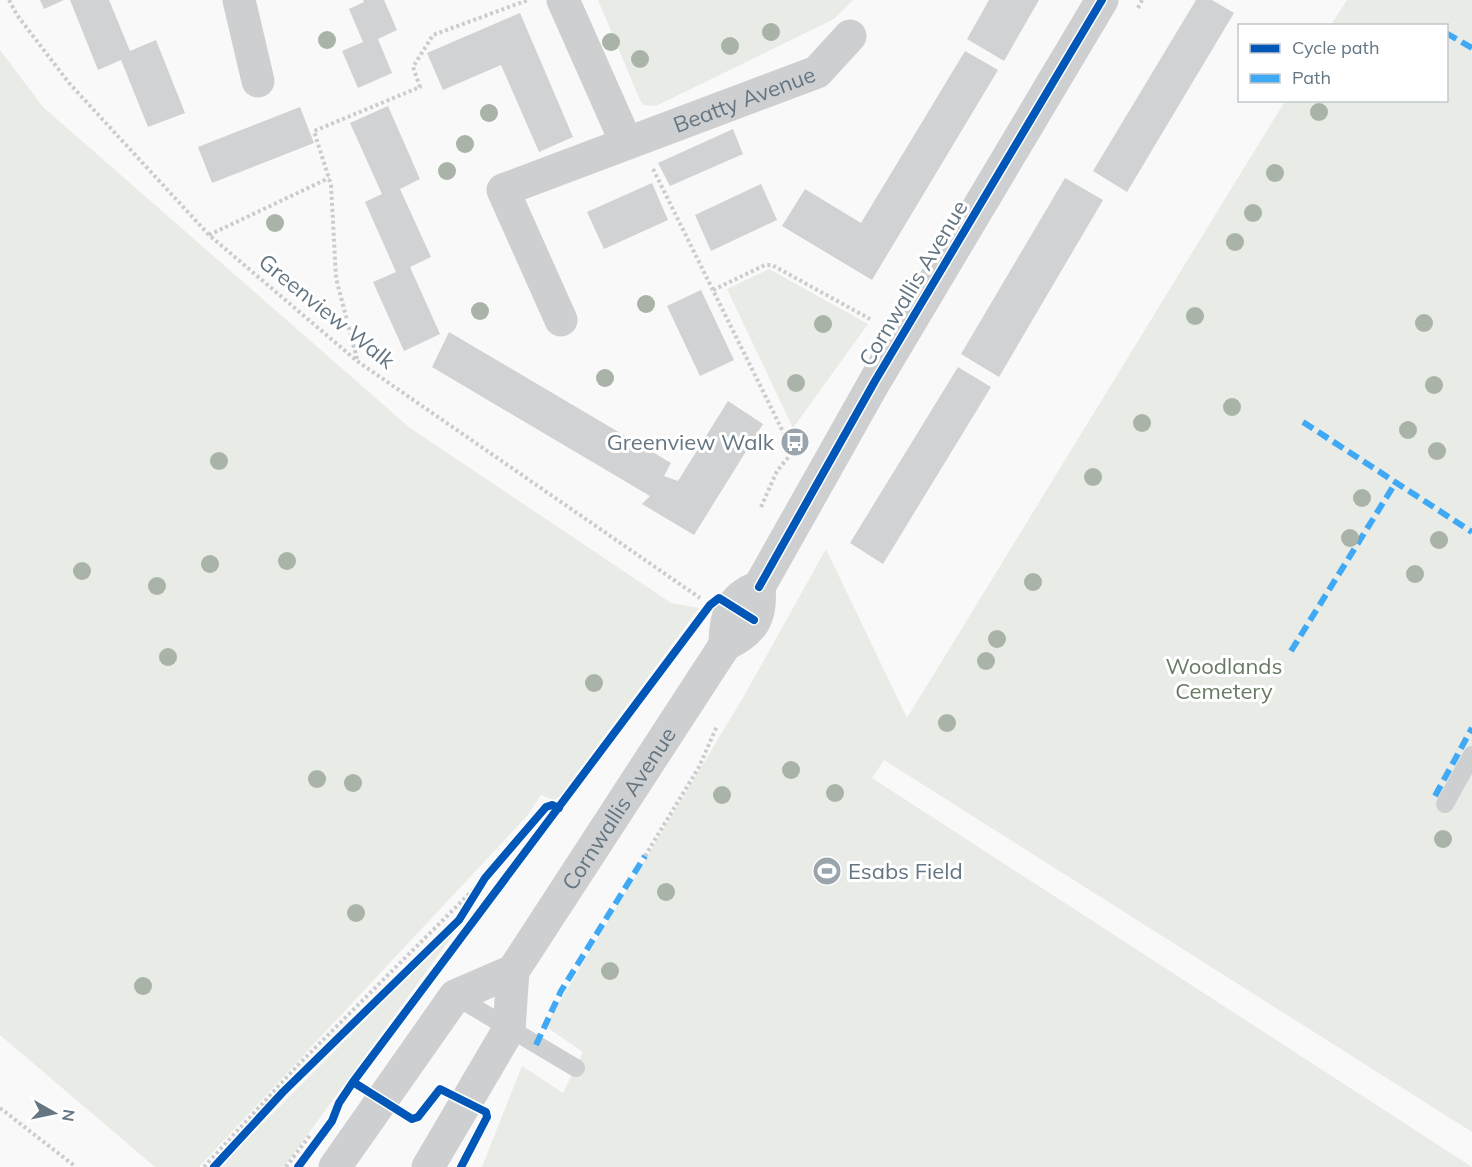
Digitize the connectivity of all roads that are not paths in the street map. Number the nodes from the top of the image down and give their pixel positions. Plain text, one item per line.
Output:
1 (239, 0) edge
2 (563, 0) edge
3 (1102, 0) edge
4 (850, 36) dead end
5 (258, 81) dead end
6 (626, 142) junction
7 (561, 320) dead end
8 (759, 587) junction
9 (725, 645) junction
10 (1472, 755) edge
11 (1445, 804) dead end
12 (513, 971) junction
13 (455, 996) junction
14 (509, 1029) junction
15 (576, 1068) dead end
16 (335, 1167) edge
17 (428, 1167) edge

1 - 5 street
2 - 6 street
3 - 8 street, Cornwallis Avenue
4 - 6 street, Beatty Avenue
6 - 7 street, Beatty Avenue
8 - 9 street
8 - 9 street
9 - 12 street, Cornwallis Avenue
10 - 11 lane
12 - 13 street
12 - 14 street, Cornwallis Avenue
13 - 14 lane
13 - 16 street
14 - 15 lane
14 - 17 street, Cornwallis Avenue

